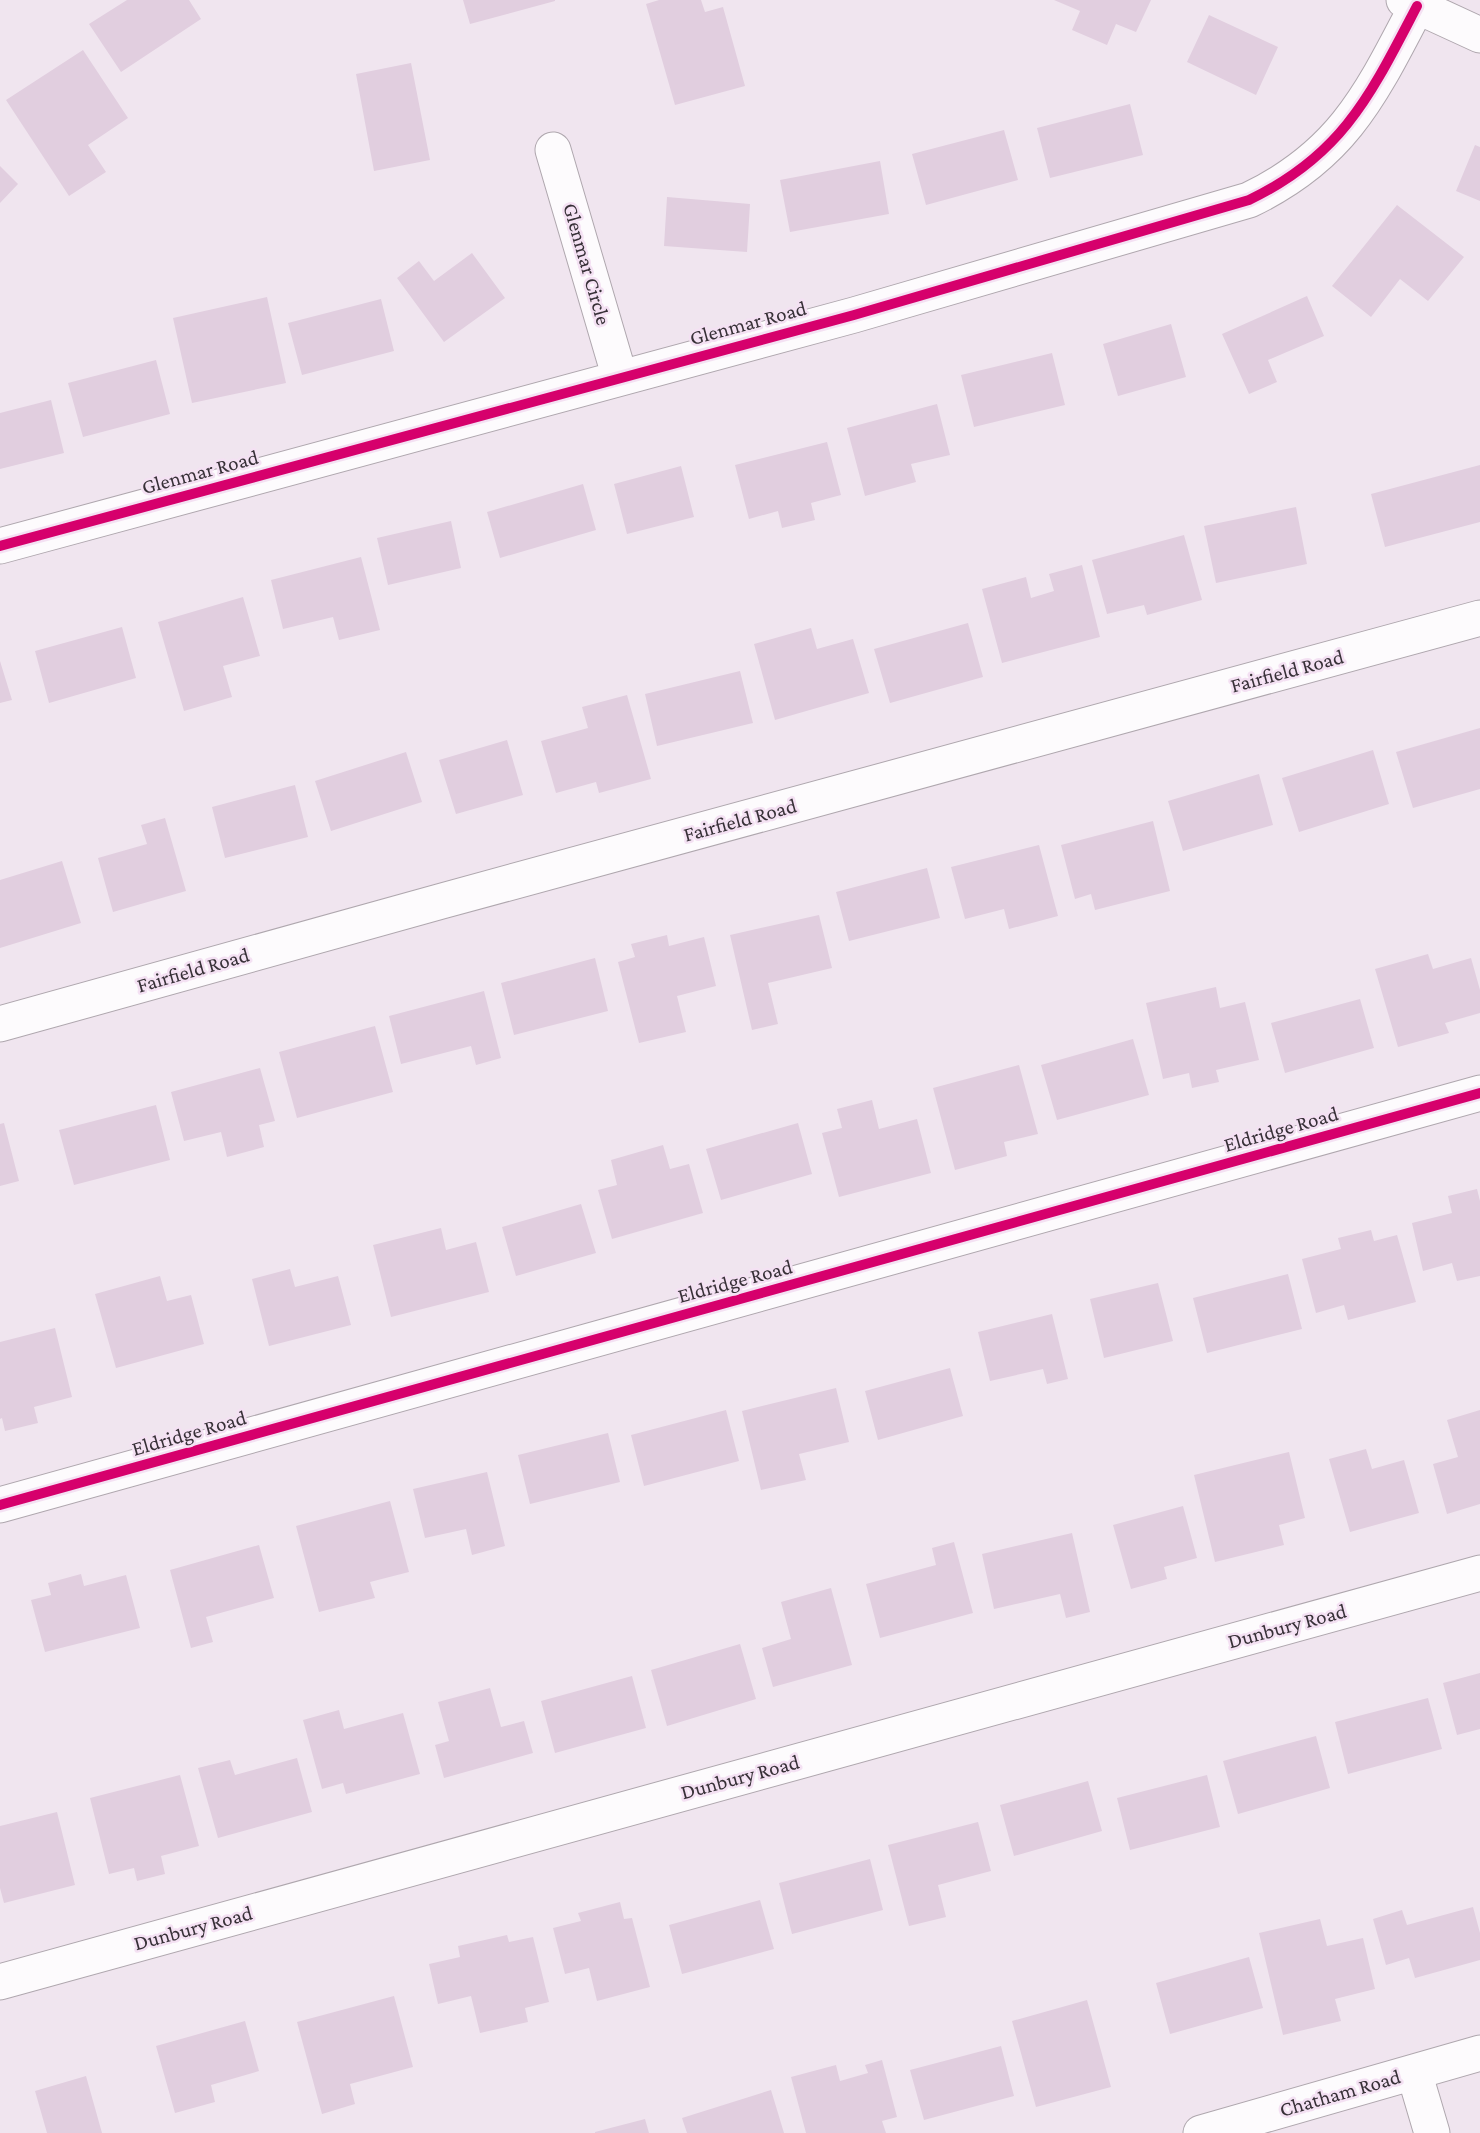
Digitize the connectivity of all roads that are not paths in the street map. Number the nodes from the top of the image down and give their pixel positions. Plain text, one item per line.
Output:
1 (1410, 3) edge
2 (1480, 35) edge
3 (554, 150) dead end
4 (620, 378) junction
5 (0, 546) edge
6 (1480, 618) edge
7 (0, 1024) edge
8 (1480, 1093) edge
9 (0, 1506) edge
10 (1480, 1573) edge
11 (0, 1982) edge
12 (1480, 2053) edge
13 (1414, 2072) junction
14 (1201, 2133) edge
15 (1432, 2133) edge

1 - 2 street
1 - 4 street, Glenmar Road
3 - 4 street, Glenmar Circle
4 - 5 street, Glenmar Road
6 - 7 street, Fairfield Road
8 - 9 street, Eldridge Road
10 - 11 street, Dunbury Road
12 - 13 street, Chatham Road
13 - 14 street, Chatham Road
13 - 15 street

